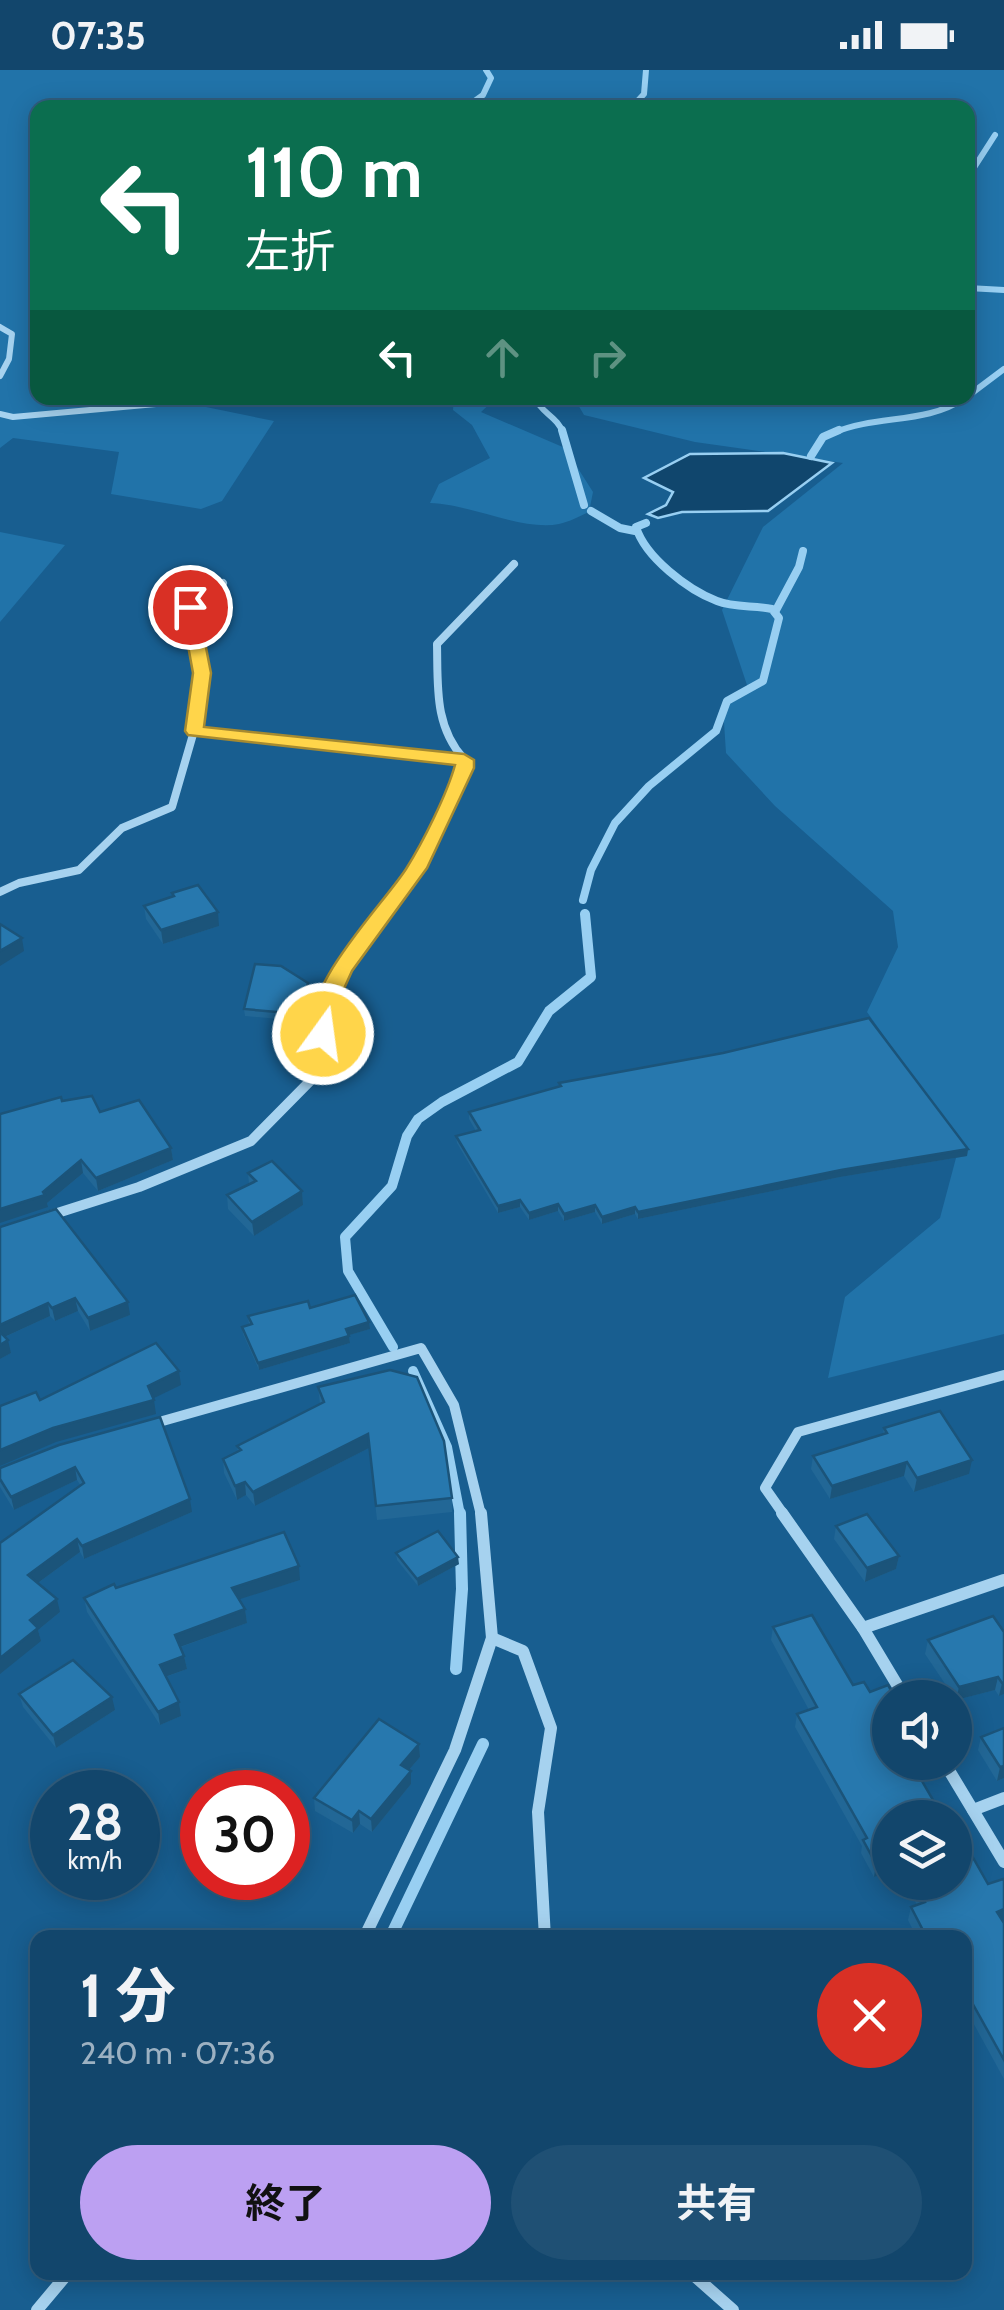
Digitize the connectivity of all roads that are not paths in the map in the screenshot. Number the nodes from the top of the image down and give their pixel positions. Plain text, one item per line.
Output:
1 (0, 327) edge
2 (0, 376) edge
3 (157, 405) edge
4 (0, 414) edge
5 (514, 564) dead end
6 (224, 583) dead end
7 (194, 731) junction
8 (464, 760) junction
9 (0, 892) edge
10 (35, 1221) edge
11 (1004, 1375) edge
12 (136, 1429) edge
13 (1004, 1580) edge
14 (862, 1628) junction
15 (492, 1638) junction
16 (894, 1680) edge
17 (955, 1780) edge
18 (1004, 1798) edge
19 (973, 1810) junction
20 (1004, 1862) edge
21 (368, 1930) edge
22 (545, 1930) edge
23 (61, 2280) edge
24 (699, 2280) edge
25 (37, 2310) edge
26 (733, 2310) edge

1 - 2 street
3 - 4 street
5 - 8 street
6 - 7 street
7 - 8 street
7 - 9 street
8 - 10 street
11 - 14 street
12 - 15 street
13 - 14 street
14 - 16 street
15 - 21 street
15 - 22 street
17 - 19 street
18 - 19 street
19 - 20 street
23 - 25 street
24 - 26 street

